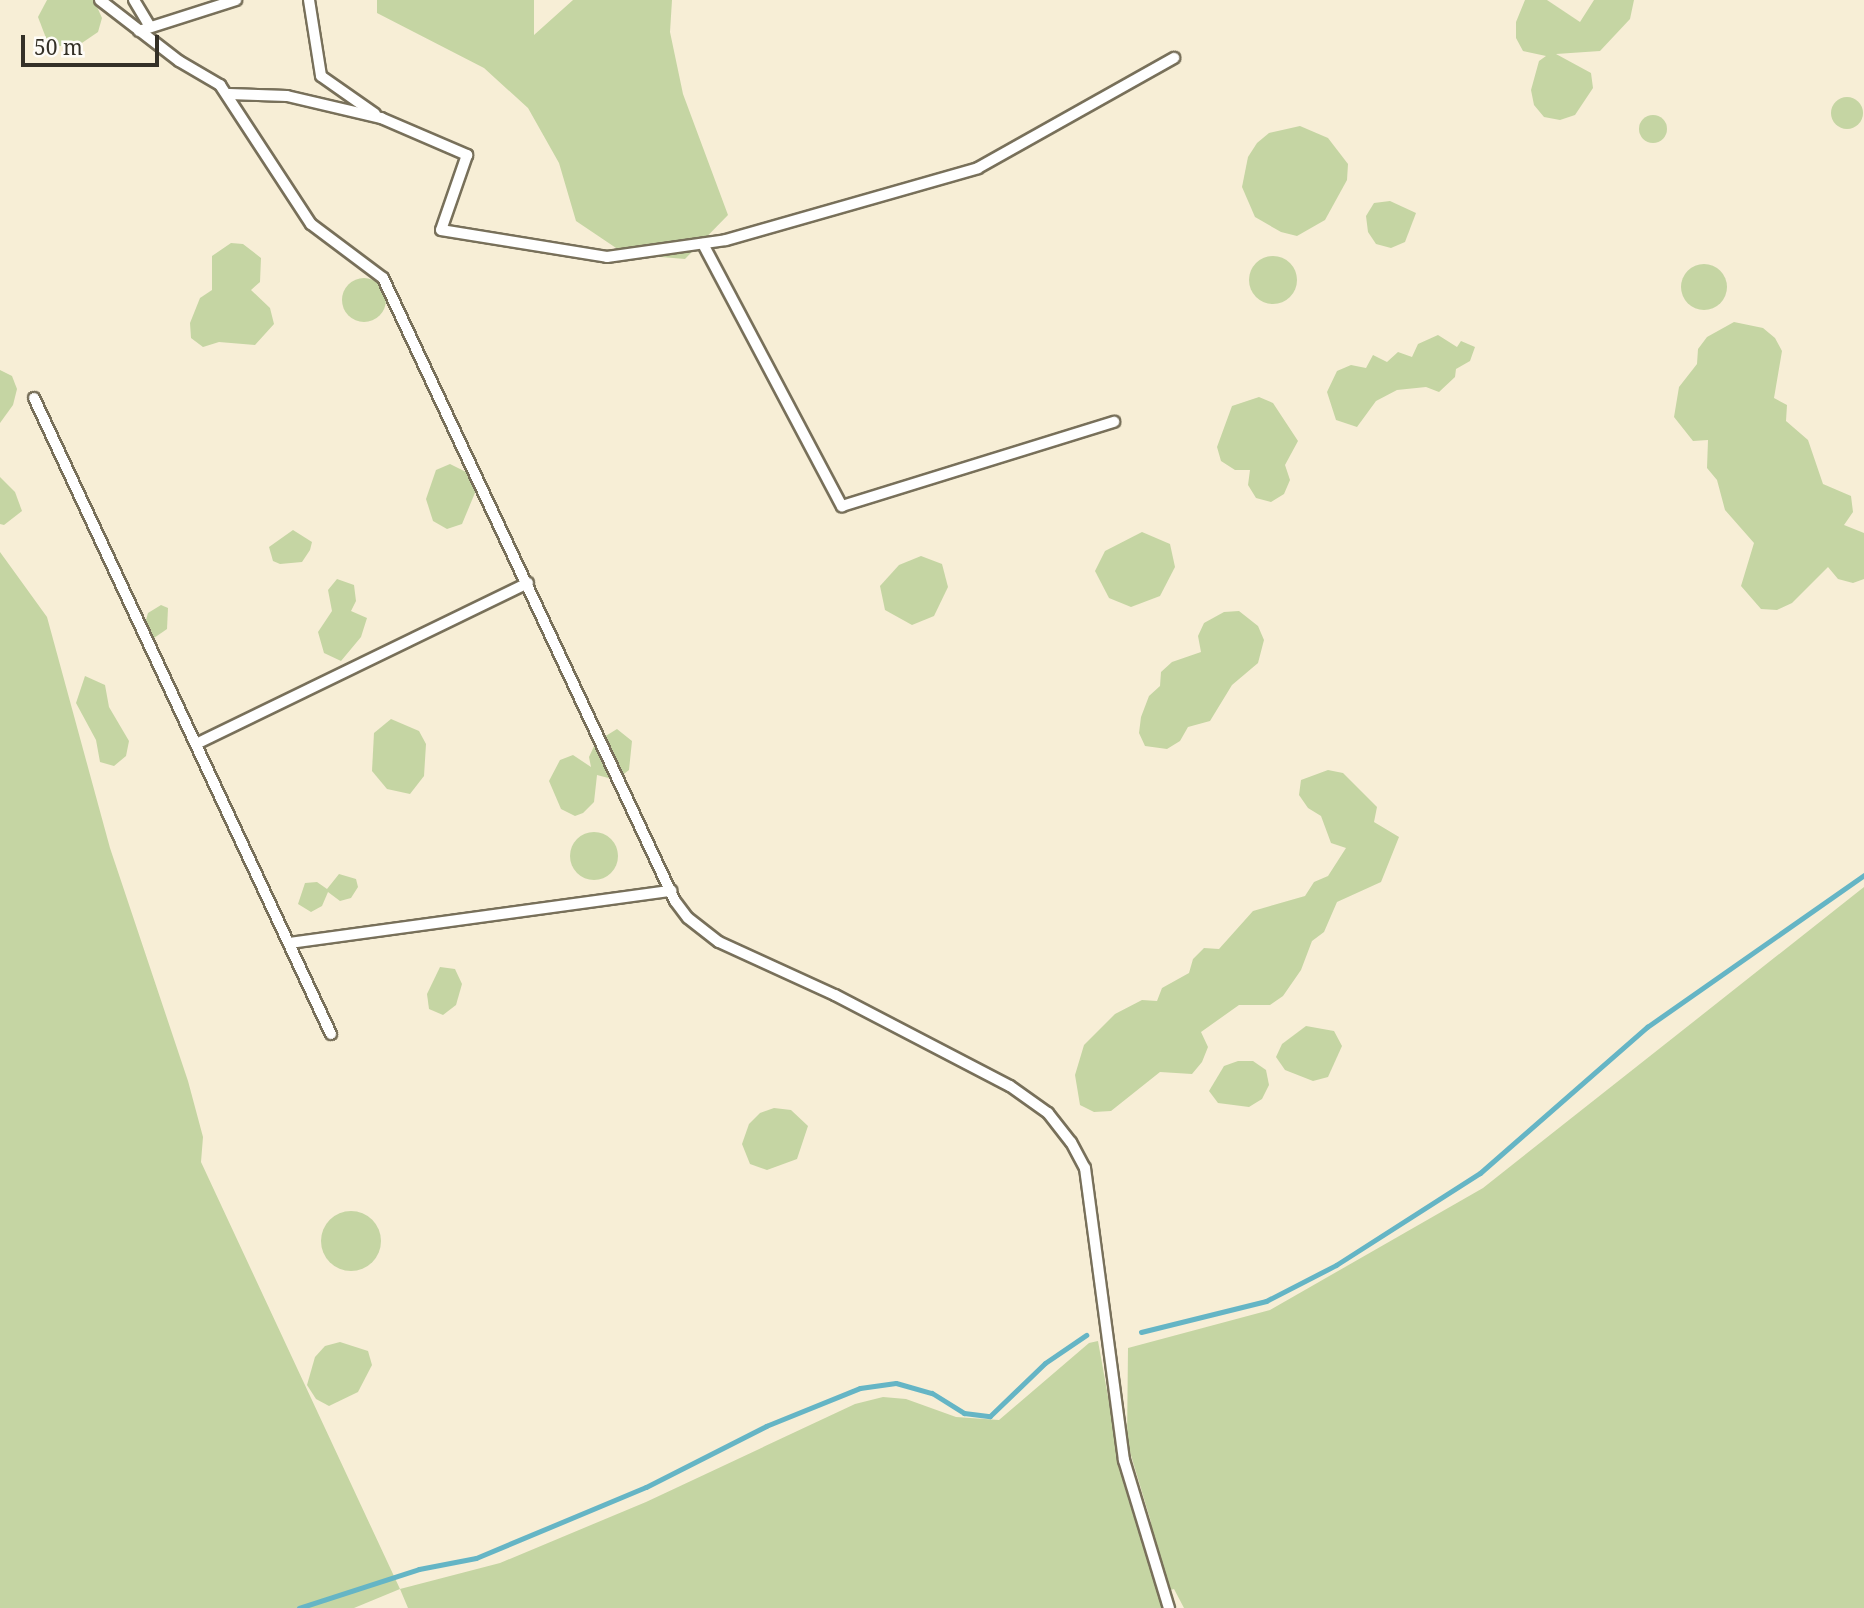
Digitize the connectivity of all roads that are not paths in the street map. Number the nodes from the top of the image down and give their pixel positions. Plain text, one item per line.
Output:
1 (100, 0) edge
2 (134, 0) edge
3 (236, 0) edge
4 (309, 0) edge
5 (150, 27) junction
6 (139, 31) junction
7 (1174, 58) dead end
8 (229, 94) junction
9 (381, 118) junction
10 (703, 244) junction
11 (34, 398) dead end
12 (1114, 422) dead end
13 (528, 583) junction
14 (196, 744) junction
15 (671, 891) junction
16 (289, 943) junction
17 (331, 1034) dead end
18 (1169, 1608) edge

1 - 6 lane
2 - 5 lane
3 - 5 lane
4 - 9 lane
5 - 6 lane
6 - 8 lane
7 - 10 lane
8 - 9 lane
8 - 13 lane
9 - 10 lane
10 - 12 lane
11 - 14 lane
13 - 14 lane
13 - 15 lane
14 - 16 lane
15 - 16 lane
15 - 18 lane
16 - 17 lane

